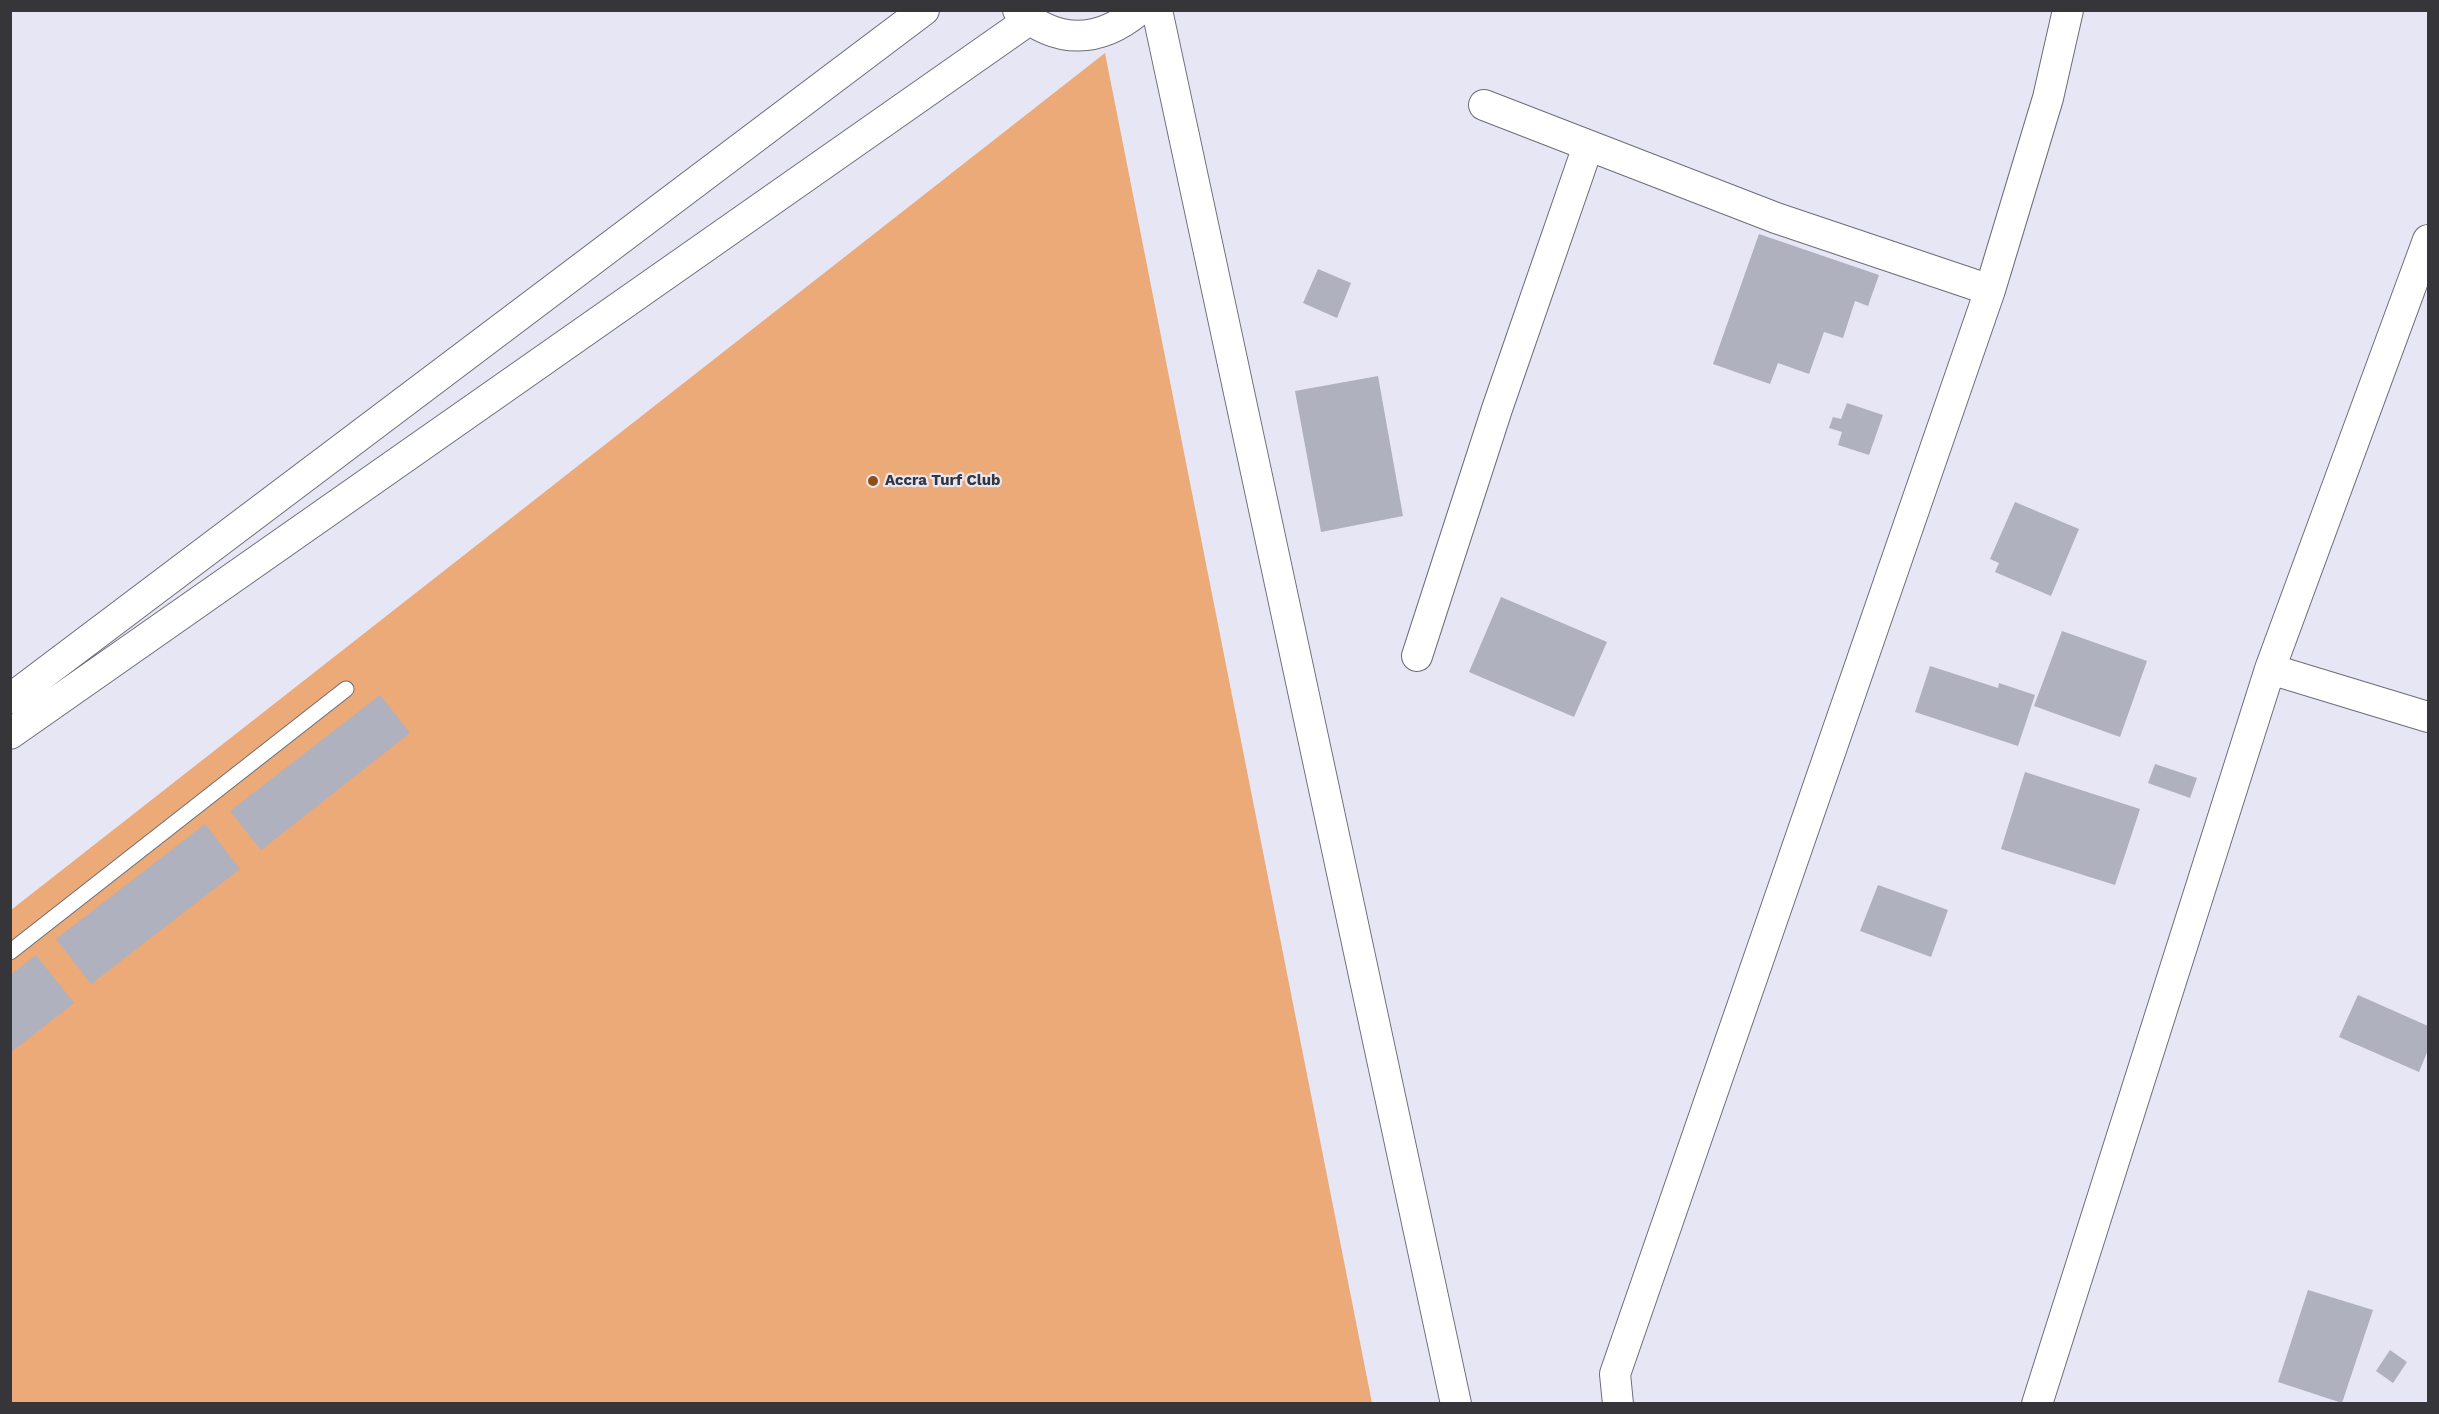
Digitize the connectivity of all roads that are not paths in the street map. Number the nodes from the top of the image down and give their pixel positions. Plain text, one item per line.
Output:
1 (924, 10) edge
2 (1140, 10) edge
3 (1157, 10) edge
4 (2068, 10) edge
5 (1024, 15) edge
6 (1484, 105) dead end
7 (1588, 146) junction
8 (2428, 240) edge
9 (1990, 291) junction
10 (1417, 656) dead end
11 (2270, 669) junction
12 (346, 689) dead end
13 (10, 699) edge
14 (2428, 717) edge
15 (10, 734) edge
16 (10, 952) edge
17 (1456, 1404) edge
18 (1618, 1404) edge
19 (2037, 1404) edge

1 - 13 street
2 - 5 street
3 - 17 street
4 - 9 street
5 - 15 street
6 - 7 street
7 - 9 street
7 - 10 street
8 - 11 street
9 - 18 street
11 - 14 street
11 - 19 street
12 - 16 lane

